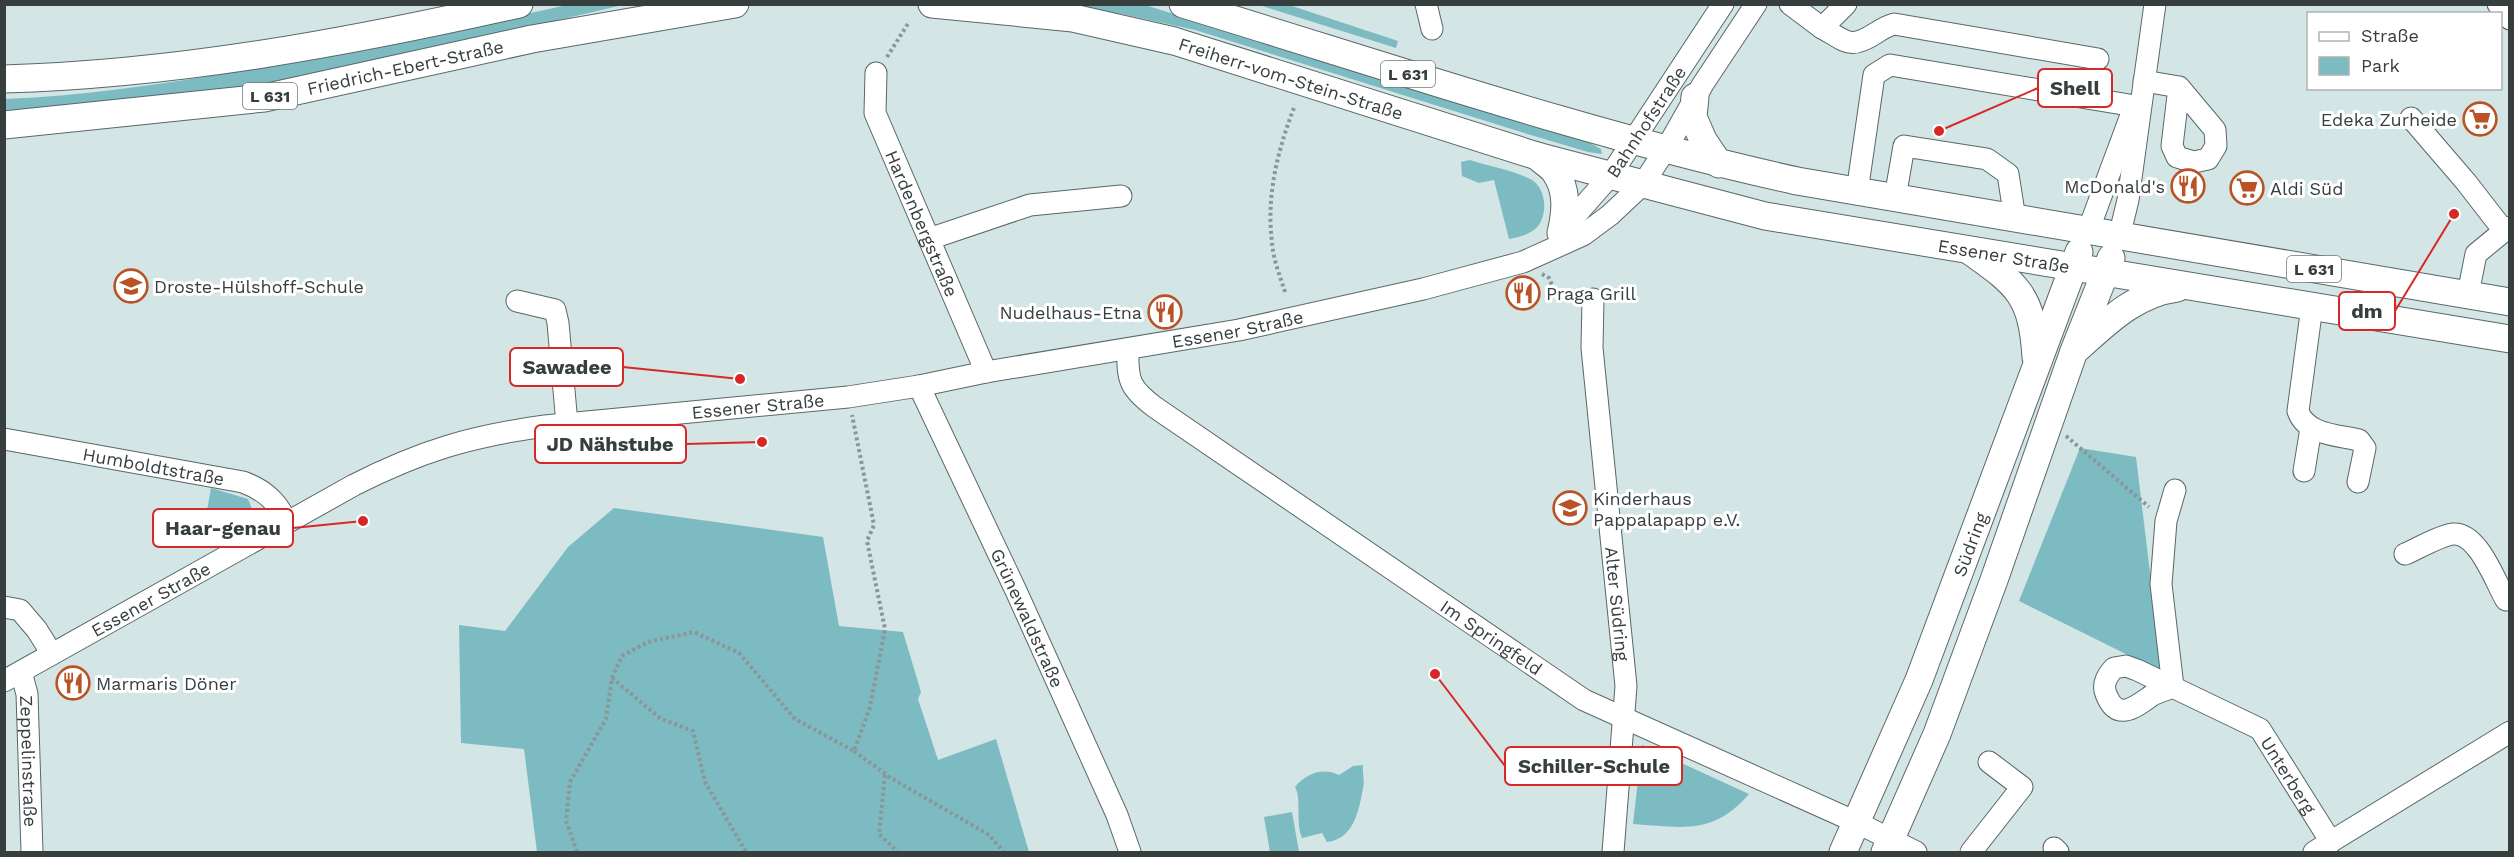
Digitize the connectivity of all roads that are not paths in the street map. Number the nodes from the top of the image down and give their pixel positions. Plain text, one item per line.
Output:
1 (519, 4) edge
2 (735, 4) edge
3 (932, 4) edge
4 (1183, 4) edge
5 (1426, 4) edge
6 (1723, 4) edge
7 (1756, 4) edge
8 (1790, 4) edge
9 (1846, 4) edge
10 (2498, 4) edge
11 (2154, 9) edge
12 (2510, 19) edge
13 (1822, 28) junction
14 (1432, 29) dead end
15 (2098, 59) dead end
16 (876, 73) road end
17 (4, 79) edge
18 (2144, 81) junction
19 (2179, 87) dead end
20 (1695, 97) junction
21 (2134, 106) junction
22 (2411, 118) dead end
23 (4, 125) edge
24 (1634, 141) junction
25 (1667, 147) junction
26 (1537, 156) junction
27 (1719, 164) junction
28 (1610, 176) junction
29 (1643, 184) junction
30 (1857, 192) junction
31 (1121, 196) dead end
32 (1896, 198) junction
33 (2015, 219) junction
34 (2507, 229) edge
35 (2088, 231) junction
36 (1561, 232) junction
37 (2119, 237) junction
38 (929, 239) junction
39 (1964, 247) junction
40 (1523, 262) junction
41 (2072, 267) junction
42 (2105, 274) junction
43 (2190, 286) junction
44 (2468, 294) junction
45 (1593, 298) road end
46 (517, 301) dead end
47 (2510, 302) edge
48 (2312, 306) junction
49 (2510, 339) edge
50 (1128, 349) junction
51 (2074, 351) junction
52 (2037, 363) junction
53 (986, 372) junction
54 (919, 386) junction
55 (567, 424) junction
56 (2311, 428) junction
57 (4, 439) edge
58 (2304, 471) dead end
59 (2358, 482) dead end
60 (2175, 490) dead end
61 (286, 521) junction
62 (2405, 554) dead end
63 (2510, 598) edge
64 (4, 607) edge
65 (52, 654) junction
66 (13, 676) edge
67 (1624, 718) junction
68 (2510, 732) edge
69 (1989, 762) dead end
70 (1858, 823) junction
71 (1888, 846) edge
72 (2323, 847) edge
73 (32, 852) edge
74 (1130, 852) edge
75 (1613, 852) edge
76 (1844, 852) edge
77 (1916, 852) edge
78 (1971, 852) edge

1 - 17 main road, Friedrich-Ebert-Straße / L 631
2 - 23 main road, Friedrich-Ebert-Straße / L 631
3 - 26 main road, Freiherr-vom-Stein-Straße / L 631
4 - 24 main road, Freiherr-vom-Stein-Straße / L 631
5 - 14 street
6 - 24 street, Bahnhofstraße
7 - 20 street, Bahnhofstraße
8 - 13 street
9 - 13 street
10 - 12 street
11 - 18 street
13 - 15 street
16 - 38 street, Hardenbergstraße
18 - 19 street
18 - 21 street
18 - 37 street
20 - 25 street, Bahnhofstraße
20 - 27 main road
21 - 30 street
21 - 35 street
22 - 34 street
24 - 25 main road, Freiherr-vom-Stein-Straße / L 631
24 - 28 street, Bahnhofstraße
25 - 27 main road, Essener Straße / L 631
25 - 29 street, Bahnhofstraße
26 - 28 main road, Freiherr-vom-Stein-Straße / L 631
26 - 36 main road
27 - 30 main road, Essener Straße / L 631
28 - 29 main road, Freiherr-vom-Stein-Straße / L 631
28 - 36 street, Bahnhofstraße
29 - 39 main road, Essener Straße / L 631
29 - 40 street, Essener Straße
30 - 32 main road, Essener Straße / L 631
31 - 38 street
32 - 33 main road, Essener Straße / L 631
32 - 33 street
33 - 35 main road, Essener Straße / L 631
34 - 44 street
35 - 37 main road, Essener Straße / L 631
35 - 41 main road, Südring
36 - 40 street, Essener Straße
37 - 42 main road, Südring
37 - 44 main road, Essener Straße / L 631
38 - 53 street, Hardenbergstraße
39 - 41 main road, Essener Straße / L 631
39 - 52 main road
40 - 50 street, Essener Straße
41 - 42 main road, Essener Straße / L 631
41 - 52 main road, Südring
42 - 43 main road, Essener Straße / L 631
42 - 51 main road, Südring
43 - 48 main road, Essener Straße / L 631
43 - 51 main road
44 - 47 main road, Essener Straße / L 631
45 - 67 street, Alter Südring
46 - 55 street
48 - 49 main road, Essener Straße / L 631
48 - 56 street
50 - 53 street, Essener Straße
50 - 67 street, Im Springfeld
51 - 71 main road, Südring
52 - 70 main road, Südring
53 - 54 street, Essener Straße
54 - 55 street, Essener Straße
54 - 74 street, Grünewaldstraße
55 - 61 street, Essener Straße
56 - 58 street
56 - 59 street
57 - 61 street, Humboldtstraße
60 - 72 street, Unterberg
61 - 65 street, Essener Straße
62 - 63 street
64 - 65 street
65 - 66 street, Essener Straße
66 - 73 street, Zeppelinstraße
67 - 70 street, Im Springfeld
67 - 75 street, Alter Südring
68 - 72 street, Unterberg
69 - 78 street
70 - 71 street, Im Springfeld
70 - 76 main road, Südring
71 - 77 street, Im Springfeld

